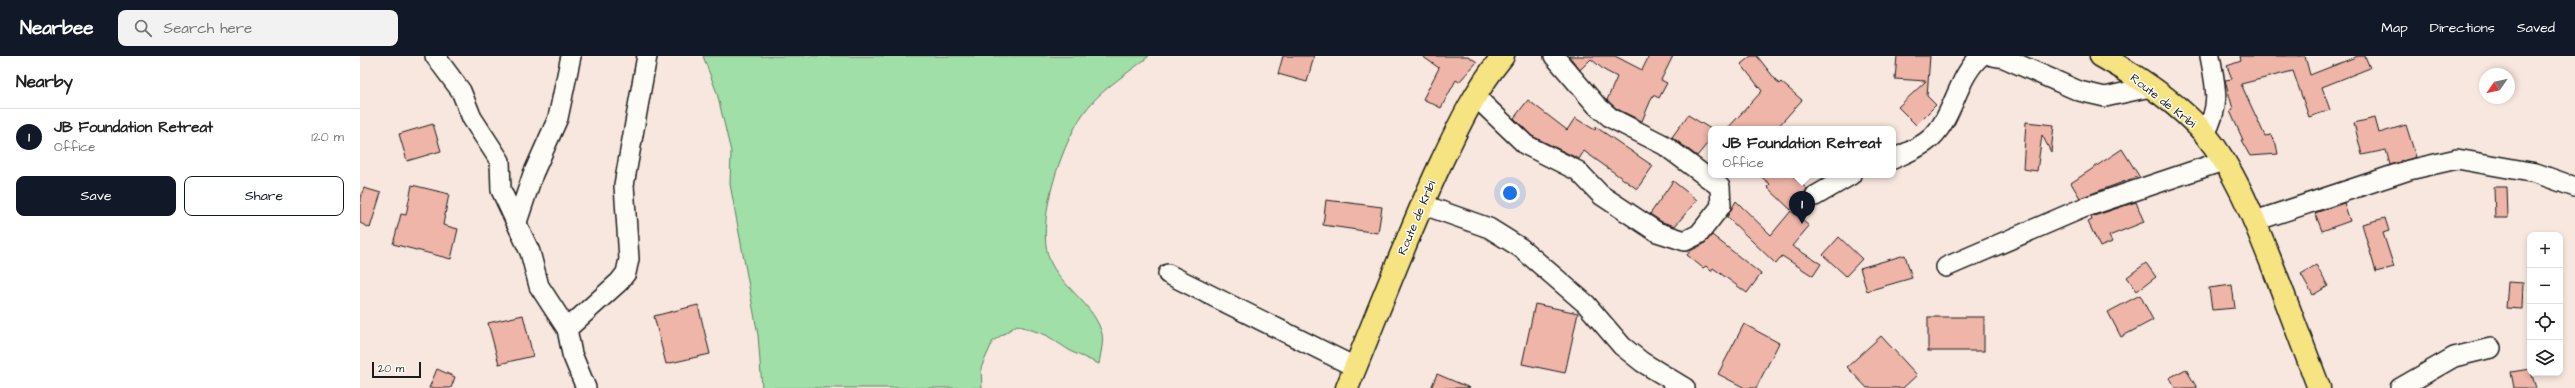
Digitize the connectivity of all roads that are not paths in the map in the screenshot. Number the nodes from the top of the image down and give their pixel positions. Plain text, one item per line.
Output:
1 (435, 56) edge
2 (571, 56) edge
3 (647, 56) edge
4 (1503, 56) edge
5 (1554, 56) edge
6 (1981, 56) edge
7 (1992, 56) edge
8 (2103, 56) edge
9 (2210, 56) edge
10 (2150, 87) junction
11 (1475, 96) junction
12 (2205, 134) junction
13 (1896, 158) edge
14 (2223, 161) junction
15 (1846, 178) edge
16 (2575, 187) edge
17 (1815, 196) dead end
18 (1421, 204) junction
19 (2255, 221) junction
20 (516, 222) junction
21 (1946, 267) dead end
22 (1168, 274) dead end
23 (567, 329) junction
24 (2491, 348) dead end
25 (1355, 368) junction
26 (586, 388) edge
27 (1347, 388) edge
28 (1685, 388) edge
29 (2319, 388) edge
30 (2400, 388) edge

1 - 20 street
2 - 20 street
3 - 23 street
4 - 11 main road, Route de Kribi
5 - 11 street
6 - 13 street
7 - 10 street
8 - 10 main road, Route de Kribi
9 - 12 street
10 - 12 main road, Route de Kribi
11 - 18 main road, Route de Kribi
12 - 14 main road, Route de Kribi
14 - 19 main road, Route de Kribi
14 - 21 street
15 - 17 street
16 - 19 street
18 - 25 main road, Route de Kribi
18 - 28 street
19 - 29 main road, Route de Kribi
20 - 23 street
22 - 25 street
23 - 26 street
24 - 30 street
25 - 27 main road, Route de Kribi

